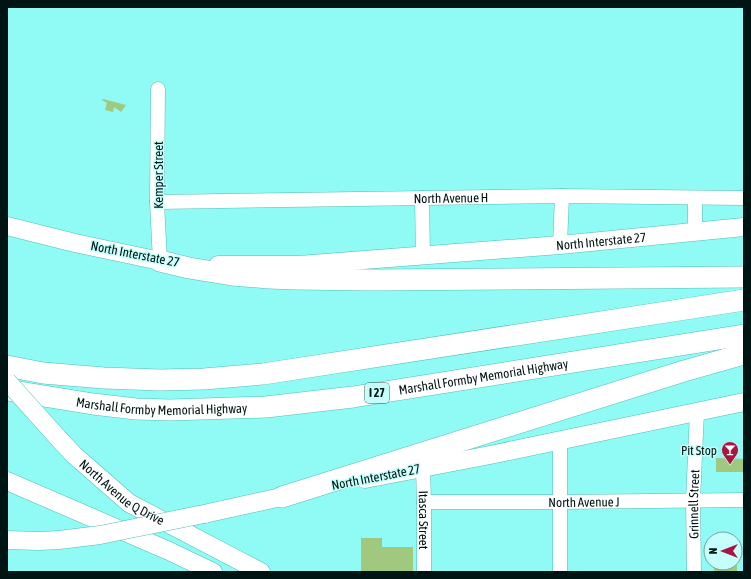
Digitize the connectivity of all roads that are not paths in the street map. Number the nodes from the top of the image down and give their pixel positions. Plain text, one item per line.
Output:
1 (158, 89) dead end
2 (562, 196) junction
3 (422, 198) junction
4 (695, 198) junction
5 (744, 198) edge
6 (158, 202) junction
7 (7, 226) edge
8 (744, 227) edge
9 (695, 231) junction
10 (560, 245) junction
11 (422, 256) junction
12 (160, 261) junction
13 (744, 277) edge
14 (744, 300) edge
15 (744, 334) edge
16 (744, 354) edge
17 (7, 366) edge
18 (7, 381) edge
19 (7, 390) edge
20 (744, 402) edge
21 (697, 412) junction
22 (560, 440) junction
23 (423, 468) junction
24 (7, 481) edge
25 (282, 497) junction
26 (693, 500) junction
27 (744, 500) edge
28 (424, 502) junction
29 (560, 502) junction
30 (7, 540) edge
31 (213, 572) edge
32 (261, 572) edge
33 (424, 572) edge
34 (560, 572) edge
35 (694, 572) edge

1 - 6 street, Kemper Street
2 - 3 street, North Avenue H
2 - 4 street, North Avenue H
2 - 10 street
3 - 6 street, North Avenue H
3 - 11 street
4 - 5 street, North Avenue H
4 - 9 street
6 - 12 street, Kemper Street
7 - 12 main road, North Interstate 27
8 - 9 main road, North Interstate 27
9 - 10 main road, North Interstate 27
10 - 11 main road, North Interstate 27
11 - 12 main road, North Interstate 27
12 - 13 highway
14 - 17 highway, Marshall Formby Memorial Highway
15 - 19 highway, Marshall Formby Memorial Highway / I 27
16 - 25 highway
18 - 32 main road, North Avenue Q Drive, bridge
20 - 21 main road, North Interstate 27
21 - 22 main road, North Interstate 27
21 - 26 street, Grinnell Street
22 - 23 main road, North Interstate 27
22 - 29 street
23 - 25 main road, North Interstate 27
23 - 28 street, Itasca Street
24 - 31 main road, North Avenue Q Drive
25 - 30 main road, North Interstate 27, bridge
26 - 27 street, North Avenue J
26 - 29 street, North Avenue J
26 - 35 street, Grinnell Street
28 - 29 street, North Avenue J
28 - 33 street, Itasca Street
29 - 34 street

